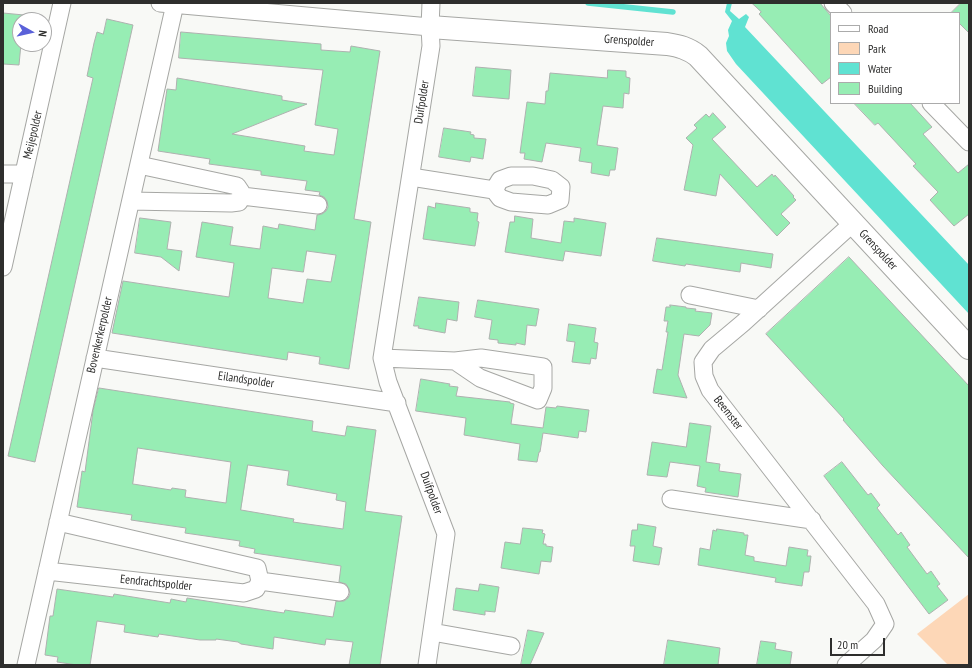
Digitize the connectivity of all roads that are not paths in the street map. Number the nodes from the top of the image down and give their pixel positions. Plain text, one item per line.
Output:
1 (62, 3) edge
2 (431, 3) edge
3 (833, 3) edge
4 (168, 4) edge
5 (842, 12) edge
6 (430, 27) junction
7 (932, 104) edge
8 (969, 142) edge
9 (139, 165) junction
10 (3, 174) edge
11 (24, 174) junction
12 (411, 177) junction
13 (494, 190) dead end
14 (242, 196) junction
15 (130, 201) junction
16 (318, 205) dead end
17 (853, 223) junction
18 (3, 266) edge
19 (690, 295) dead end
20 (759, 308) junction
21 (969, 348) edge
22 (95, 358) junction
23 (382, 358) junction
24 (455, 361) junction
25 (397, 403) junction
26 (671, 499) dead end
27 (812, 520) junction
28 (58, 522) junction
29 (47, 571) junction
30 (260, 581) junction
31 (340, 592) dead end
32 (432, 632) junction
33 (510, 646) dead end
34 (26, 665) edge
35 (427, 665) edge
36 (846, 665) edge

1 - 11 street, Meijepolder
2 - 6 street, Duifpolder
3 - 5 street
4 - 6 street, Grenspolder
4 - 9 street, Bovenkerkerpolder
6 - 12 street, Duifpolder
6 - 17 street, Grenspolder
7 - 8 street
9 - 14 street
9 - 15 street, Bovenkerkerpolder
10 - 11 street
11 - 18 street, Meijepolder
12 - 13 street
12 - 23 street, Duifpolder
14 - 15 street
14 - 16 street
15 - 22 street, Bovenkerkerpolder
17 - 20 street, Beemster
17 - 21 street, Grenspolder
19 - 20 street
20 - 27 street, Beemster
22 - 25 street, Eilandspolder
22 - 28 street, Bovenkerkerpolder
23 - 24 street
23 - 25 street, Duifpolder
24 - 24 street
25 - 32 street, Duifpolder
26 - 27 street
27 - 36 street, Beemster
28 - 29 street, Bovenkerkerpolder
28 - 30 street
29 - 30 street, Eendrachtspolder
29 - 34 street, Bovenkerkerpolder
30 - 31 street
32 - 33 street
32 - 35 street, Duifpolder

